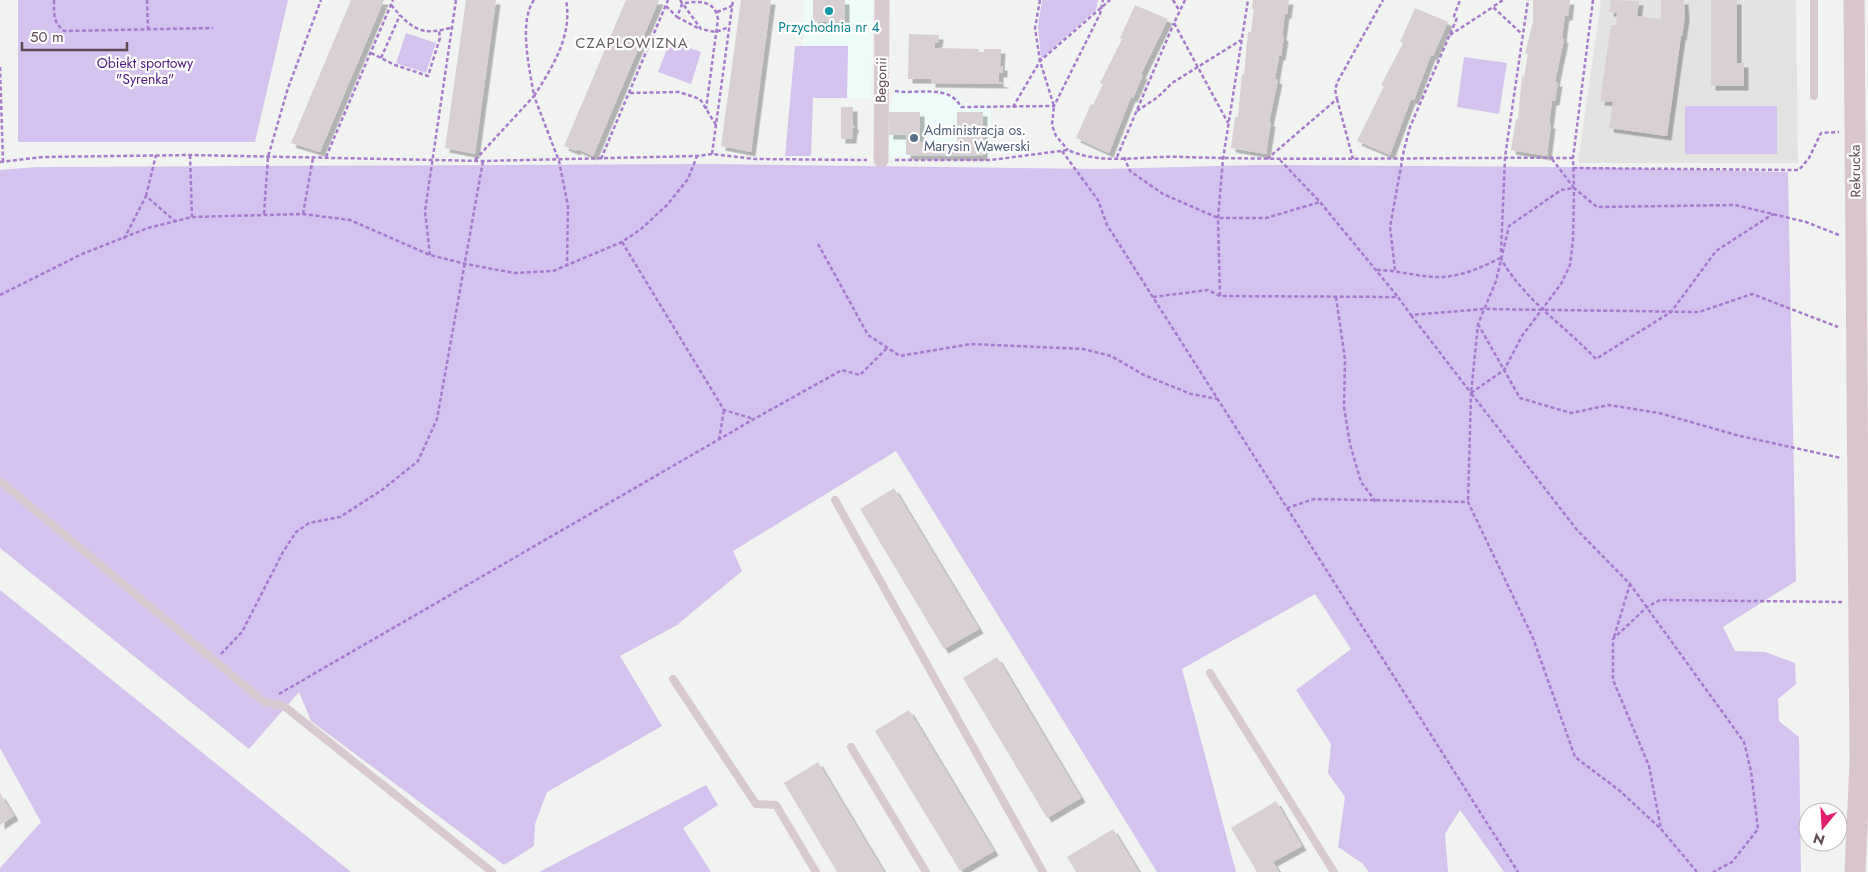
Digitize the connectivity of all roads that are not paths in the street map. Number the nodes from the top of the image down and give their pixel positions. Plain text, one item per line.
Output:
1 (882, 0) edge
2 (1814, 0) edge
3 (1859, 6) edge
4 (1814, 96) dead end
5 (881, 160) road end
6 (1860, 250) edge
7 (0, 481) edge
8 (835, 500) dead end
9 (1210, 673) dead end
10 (673, 679) dead end
11 (851, 747) dead end
12 (1860, 762) junction
13 (1868, 863) edge
14 (492, 872) edge
15 (816, 872) edge
16 (926, 872) edge
17 (1043, 872) edge
18 (1334, 872) edge
19 (1855, 872) edge

1 - 5 street, Begonii
2 - 4 lane
3 - 6 street, Rekrucka
6 - 12 street, Rekrucka
7 - 14 lane
8 - 17 lane
9 - 18 lane
10 - 15 lane
11 - 16 lane
12 - 13 street, Rekrucka
12 - 19 street, Rekrucka

